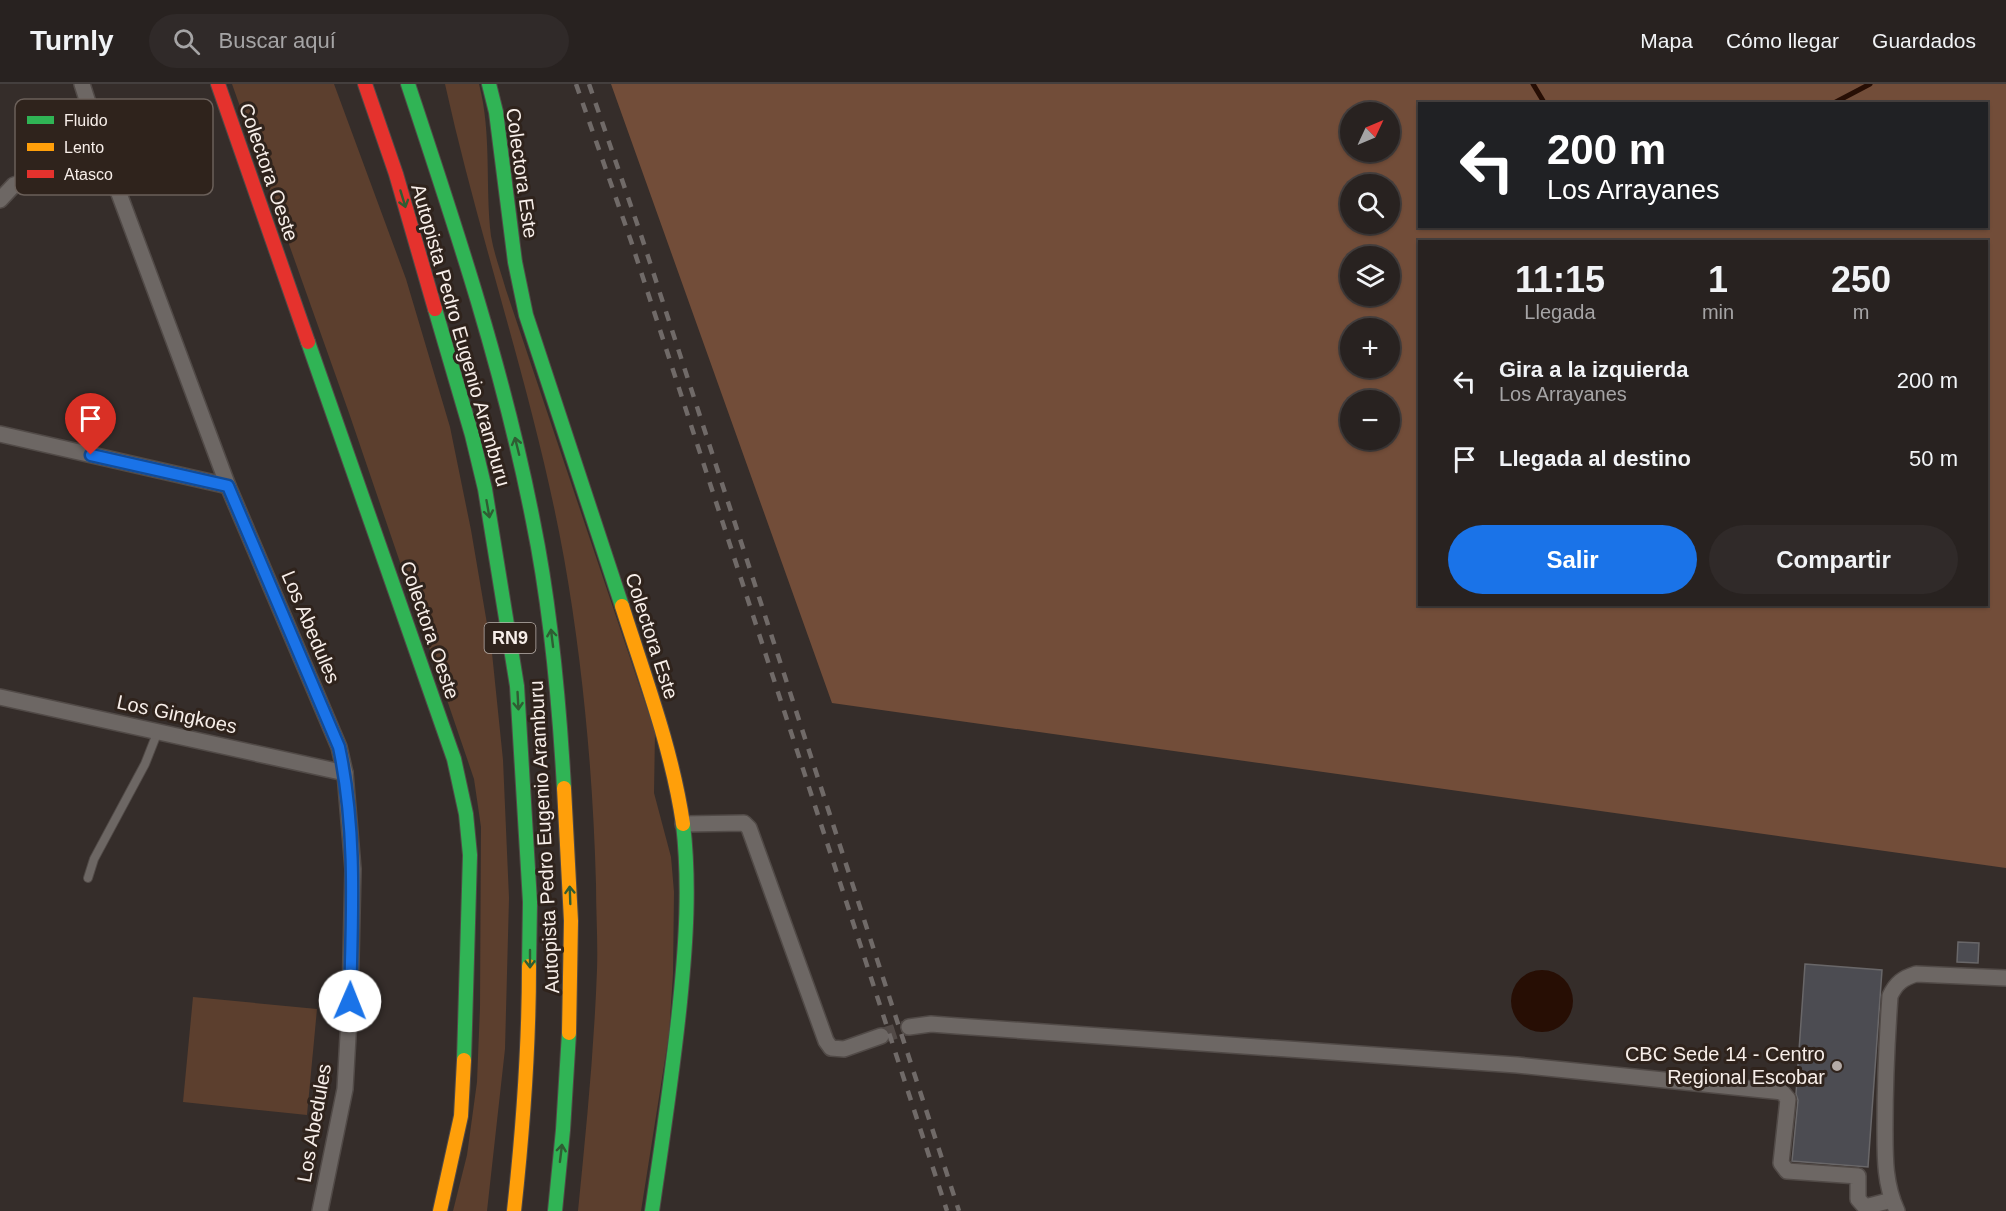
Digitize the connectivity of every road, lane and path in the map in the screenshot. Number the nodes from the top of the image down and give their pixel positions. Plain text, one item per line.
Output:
1 (82, 84) edge
2 (218, 84) edge
3 (352, 84) edge
4 (365, 84) edge
5 (408, 84) edge
6 (489, 84) edge
7 (87, 99) edge
8 (437, 129) dead end
9 (396, 174) junction
10 (15, 185) edge
11 (120, 195) edge
12 (0, 201) edge
13 (458, 231) junction
14 (0, 434) edge
15 (228, 486) junction
16 (0, 696) edge
17 (158, 732) junction
18 (345, 773) junction
19 (683, 824) junction
20 (88, 878) dead end
21 (2006, 978) edge
22 (909, 1027) tunnel mouth
23 (881, 1036) tunnel mouth
24 (1894, 1205) edge
25 (655, 1207) edge
26 (320, 1211) edge
27 (440, 1211) edge
28 (514, 1211) edge
29 (555, 1211) edge

1 - 7 street, Los Abedules
2 - 27 main road, Colectora Oeste
3 - 9 main road
4 - 9 main road, Autopista Pedro Eugenio Aramburu / RN9
5 - 13 main road, Autopista Pedro Eugenio Aramburu / RN9
6 - 19 main road, Colectora Este
8 - 13 main road
9 -> 28 main road, Autopista Pedro Eugenio Aramburu / RN9
10 - 12 street
11 - 15 street, Los Abedules
29 -> 13 main road, Autopista Pedro Eugenio Aramburu / RN9
14 - 15 street
15 - 18 street, Los Abedules
16 - 17 street, Los Gingkoes
17 - 18 street, Los Gingkoes
17 - 20 lane
18 - 26 street, Los Abedules
19 - 23 street
19 - 25 main road, Colectora Este
21 - 24 street
22 - 24 street

